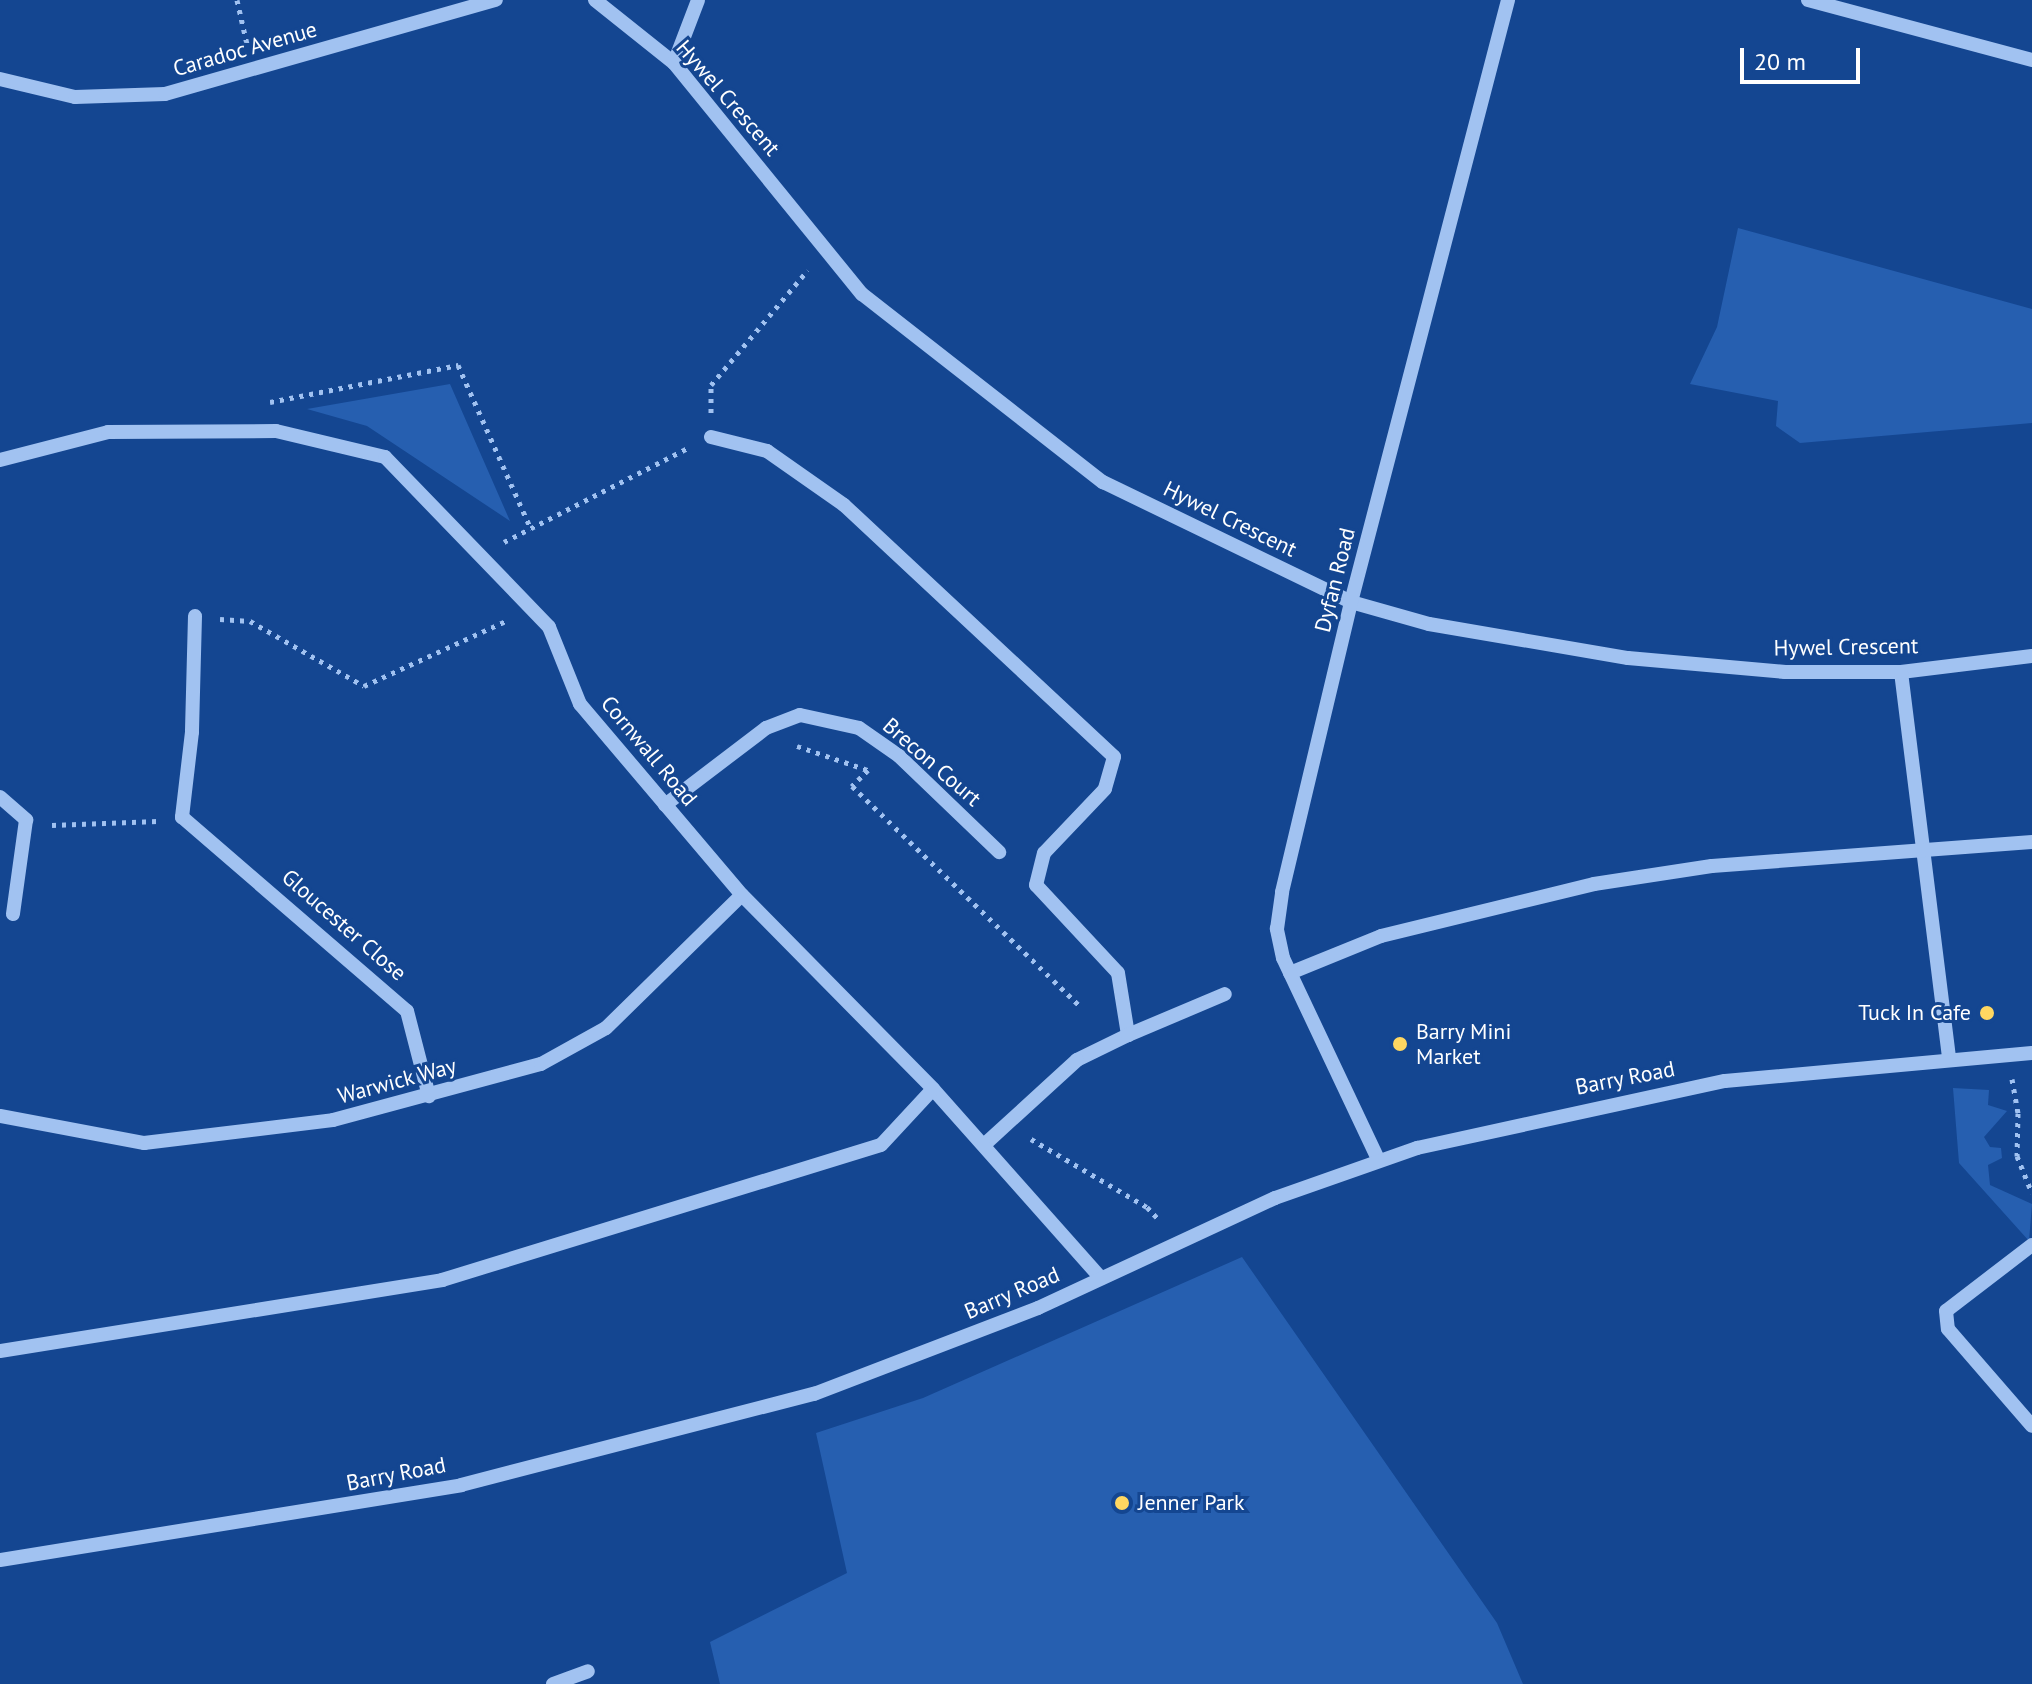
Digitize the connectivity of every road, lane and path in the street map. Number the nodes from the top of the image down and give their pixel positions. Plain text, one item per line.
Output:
1 (237, 0) edge
2 (496, 0) edge
3 (595, 0) edge
4 (698, 0) edge
5 (1508, 0) edge
6 (1808, 0) edge
7 (2032, 60) edge
8 (674, 63) junction
9 (253, 68) junction
10 (0, 79) edge
11 (826, 248) junction
12 (276, 431) junction
13 (711, 437) junction
14 (0, 460) edge
15 (531, 529) junction
16 (482, 553) junction
17 (1351, 602) junction
18 (532, 609) junction
19 (195, 616) joint
20 (2032, 656) edge
21 (1901, 672) junction
22 (766, 728) junction
23 (0, 797) edge
24 (665, 805) junction
25 (182, 817) junction
26 (26, 820) junction
27 (2032, 842) edge
28 (999, 852) dead end
29 (1923, 852) junction
30 (742, 895) junction
31 (13, 914) dead end
32 (1290, 973) junction
33 (1225, 994) dead end
34 (1079, 1005) dead end
35 (1128, 1035) junction
36 (2032, 1053) edge
37 (2007, 1055) junction
38 (1949, 1059) junction
39 (933, 1089) junction
40 (429, 1096) junction
41 (0, 1116) edge
42 (1010, 1121) junction
43 (984, 1145) junction
44 (1378, 1159) junction
45 (2032, 1193) edge
46 (1180, 1242) junction
47 (2032, 1245) edge
48 (1101, 1278) junction
49 (0, 1351) edge
50 (2032, 1426) edge
51 (0, 1560) edge
52 (588, 1671) dead end
53 (553, 1684) edge

1 - 9 path
2 - 9 street, Caradoc Avenue
3 - 8 street, Hywel Crescent
4 - 8 street
5 - 17 street, Dyfan Road
6 - 7 street
8 - 11 street, Hywel Crescent
9 - 10 street, Caradoc Avenue
11 - 13 path
11 - 17 street, Hywel Crescent
12 - 14 street, Cornwall Road
12 - 15 path
12 - 16 street, Cornwall Road
13 - 15 path
13 - 35 street
15 - 16 path
16 - 18 street, Cornwall Road
17 - 21 street, Hywel Crescent
17 - 32 street, Dyfan Road
18 - 19 path
18 - 24 street, Cornwall Road
19 - 25 street
20 - 21 street, Hywel Crescent
21 - 29 street
22 - 24 street, Brecon Court
22 - 28 street, Brecon Court
22 - 34 path
23 - 26 street
24 - 30 street, Cornwall Road
25 - 26 path
25 - 40 street, Gloucester Close
26 - 31 street
27 - 29 street
29 - 32 street
29 - 38 street
30 - 39 street, Cornwall Road
30 - 40 street, Warwick Way
32 - 44 street, Dyfan Road
33 - 35 street
35 - 42 street
36 - 37 street, Barry Road
37 - 38 street, Barry Road
37 - 45 path
38 - 44 street, Barry Road
39 - 43 street, Cornwall Road
39 - 49 street
40 - 41 street, Warwick Way
42 - 43 street
42 - 46 path
43 - 48 street, Cornwall Road
44 - 46 street, Barry Road
46 - 48 street, Barry Road
47 - 50 street
48 - 51 street, Barry Road
52 - 53 street

